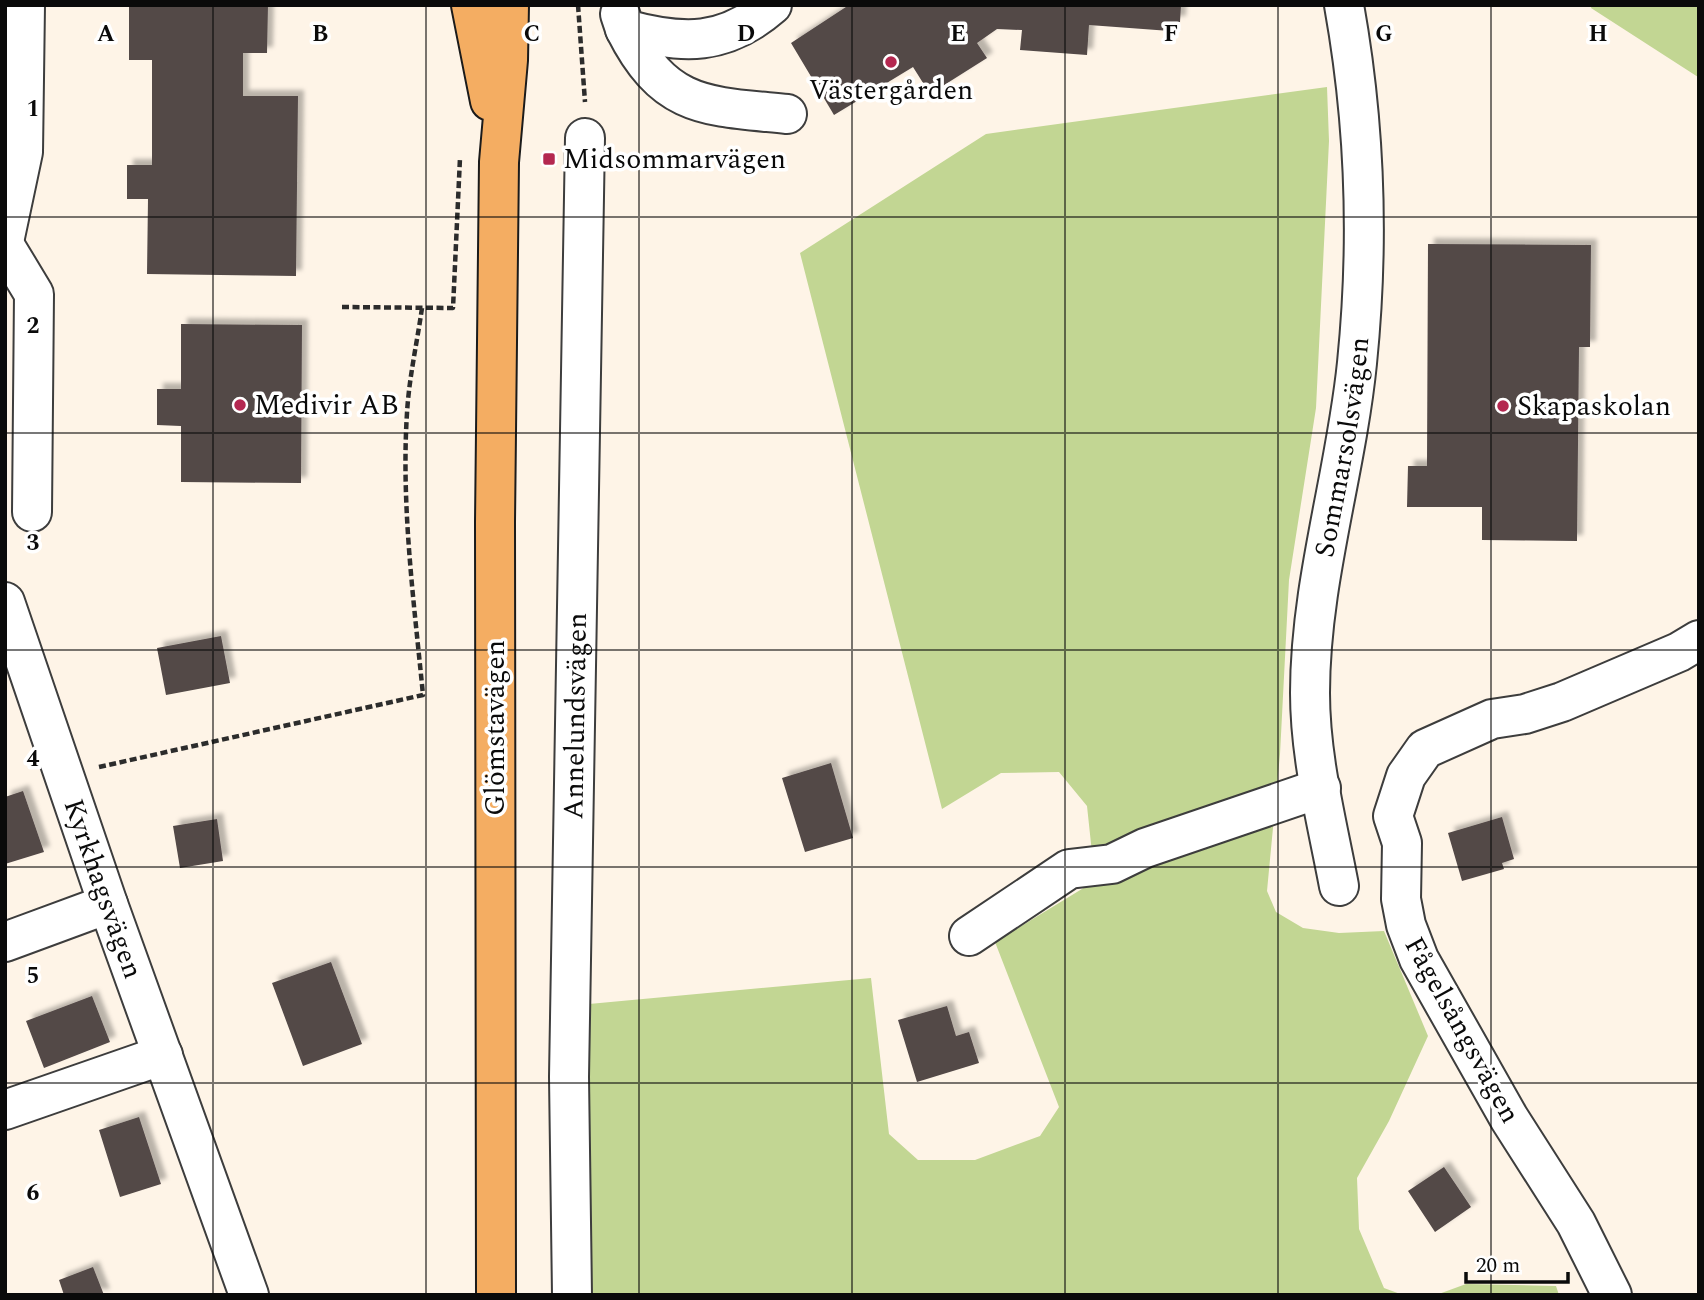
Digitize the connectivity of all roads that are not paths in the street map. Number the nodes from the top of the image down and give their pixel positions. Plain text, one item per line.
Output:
1 (25, 5) edge
2 (471, 5) edge
3 (509, 5) edge
4 (772, 5) edge
5 (1344, 5) edge
6 (622, 17) edge
7 (787, 114) dead end
8 (585, 138) road end
9 (499, 162) junction
10 (5, 237) edge
11 (5, 246) edge
12 (32, 512) dead end
13 (5, 602) edge
14 (1699, 640) edge
15 (1321, 788) junction
16 (1339, 886) dead end
17 (108, 904) junction
18 (969, 936) dead end
19 (5, 942) edge
20 (163, 1055) junction
21 (5, 1111) edge
22 (249, 1295) edge
23 (496, 1295) edge
24 (572, 1295) edge
25 (1612, 1295) edge

1 - 10 street
2 - 9 main road, Glömstavägen
3 - 9 main road, Glömstavägen
4 - 6 street
5 - 15 street, Sommarsolsvägen
6 - 7 street
8 - 24 street, Annelundsvägen
9 - 23 main road, Glömstavägen
11 - 12 street
13 - 17 street, Kyrkhagsvägen
14 - 25 street, Fågelsångsvägen
15 - 16 street, Sommarsolsvägen
15 - 18 street
17 - 19 street
17 - 20 street, Kyrkhagsvägen
20 - 21 street
20 - 22 street, Kyrkhagsvägen

